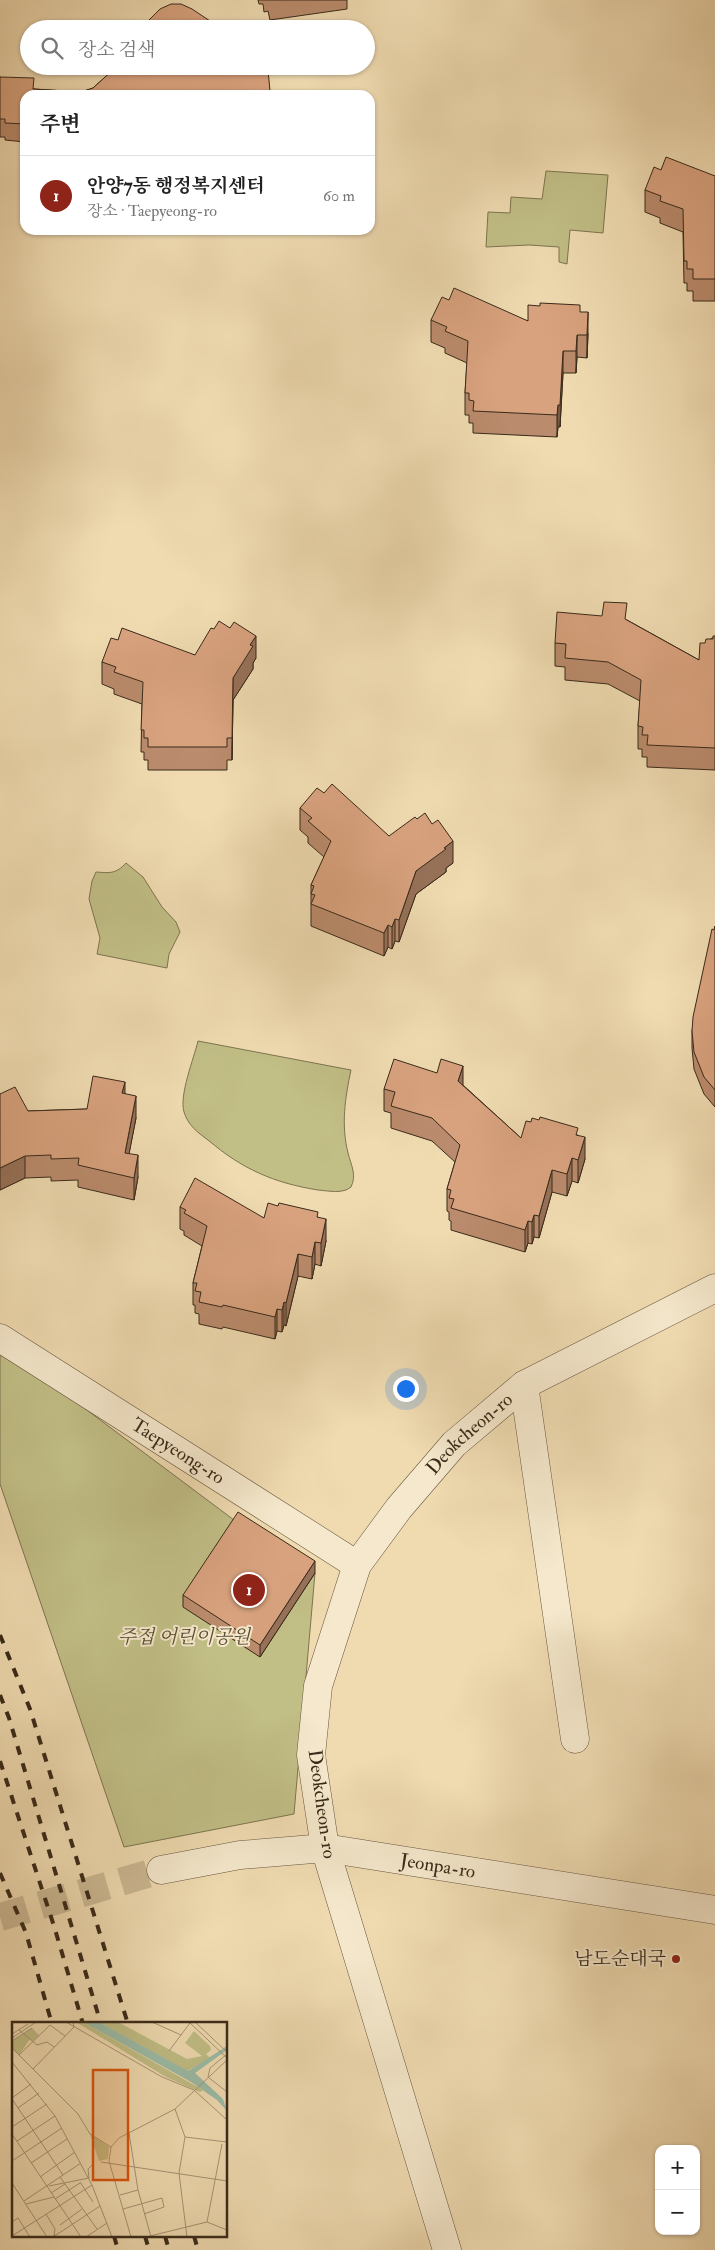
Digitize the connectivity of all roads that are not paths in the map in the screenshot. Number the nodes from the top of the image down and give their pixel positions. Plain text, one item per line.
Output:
1 (715, 1288) edge
2 (0, 1338) edge
3 (524, 1385) junction
4 (357, 1565) junction
5 (575, 1738) dead end
6 (325, 1848) junction
7 (161, 1870) tunnel mouth
8 (715, 1910) edge
9 (447, 2250) edge

1 - 3 street, Deokcheon-ro
2 - 4 street, Taepyeong-ro
3 - 4 street, Deokcheon-ro
3 - 5 street, Deokcheon-ro
4 - 6 street, Deokcheon-ro
6 - 7 street, Jeonpa-ro
6 - 8 street, Jeonpa-ro
6 - 9 street, Deokcheon-ro

